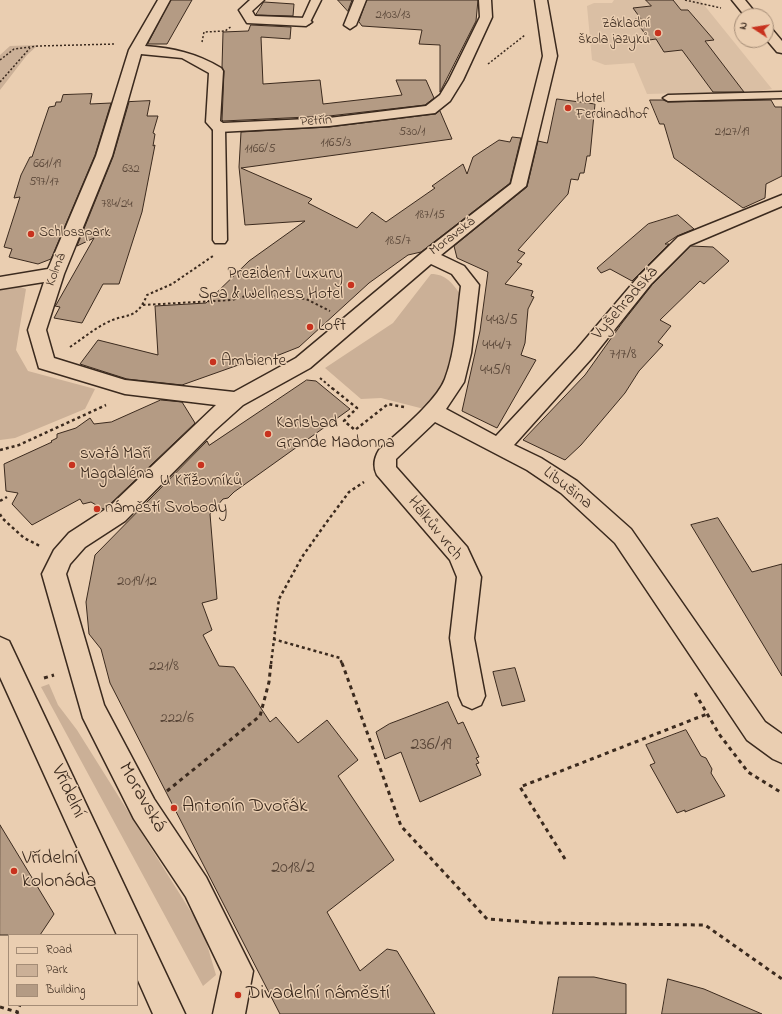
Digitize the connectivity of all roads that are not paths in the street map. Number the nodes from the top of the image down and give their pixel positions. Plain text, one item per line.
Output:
1 (164, 0) edge
2 (258, 0) edge
3 (316, 0) edge
4 (360, 0) edge
5 (485, 0) edge
6 (542, 0) edge
7 (738, 0) edge
8 (745, 8) edge
9 (306, 22) joint
10 (350, 25) dead end
11 (774, 40) edge
12 (137, 46) junction
13 (782, 49) edge
14 (782, 95) edge
15 (668, 98) dead end
16 (219, 128) junction
17 (782, 200) edge
18 (220, 240) road end
19 (429, 256) junction
20 (55, 274) junction
21 (0, 283) edge
22 (236, 400) junction
23 (433, 412) junction
24 (499, 448) junction
25 (0, 649) edge
26 (472, 696) dead end
27 (782, 750) edge
28 (133, 934) edge
29 (138, 945) edge
30 (169, 1014) edge
31 (229, 1014) edge

1 - 12 street, Kolmá
2 - 9 street
3 - 9 lane
4 - 10 street
5 - 16 street, Petřín
6 - 19 street, Moravská
7 - 8 street
11 - 13 street
12 - 16 street
12 - 20 street, Kolmá
14 - 15 lane
16 - 18 lane
17 - 24 street, Vyšehradská
19 - 22 street, Moravská
19 - 23 street
20 - 21 street
20 - 22 street, Kolmá
22 - 31 street, Moravská
23 - 24 street, Libušina
23 - 26 street, Hálkův vrch
24 - 27 street, Libušina
25 - 28 street, Vřídelní
29 - 30 street

